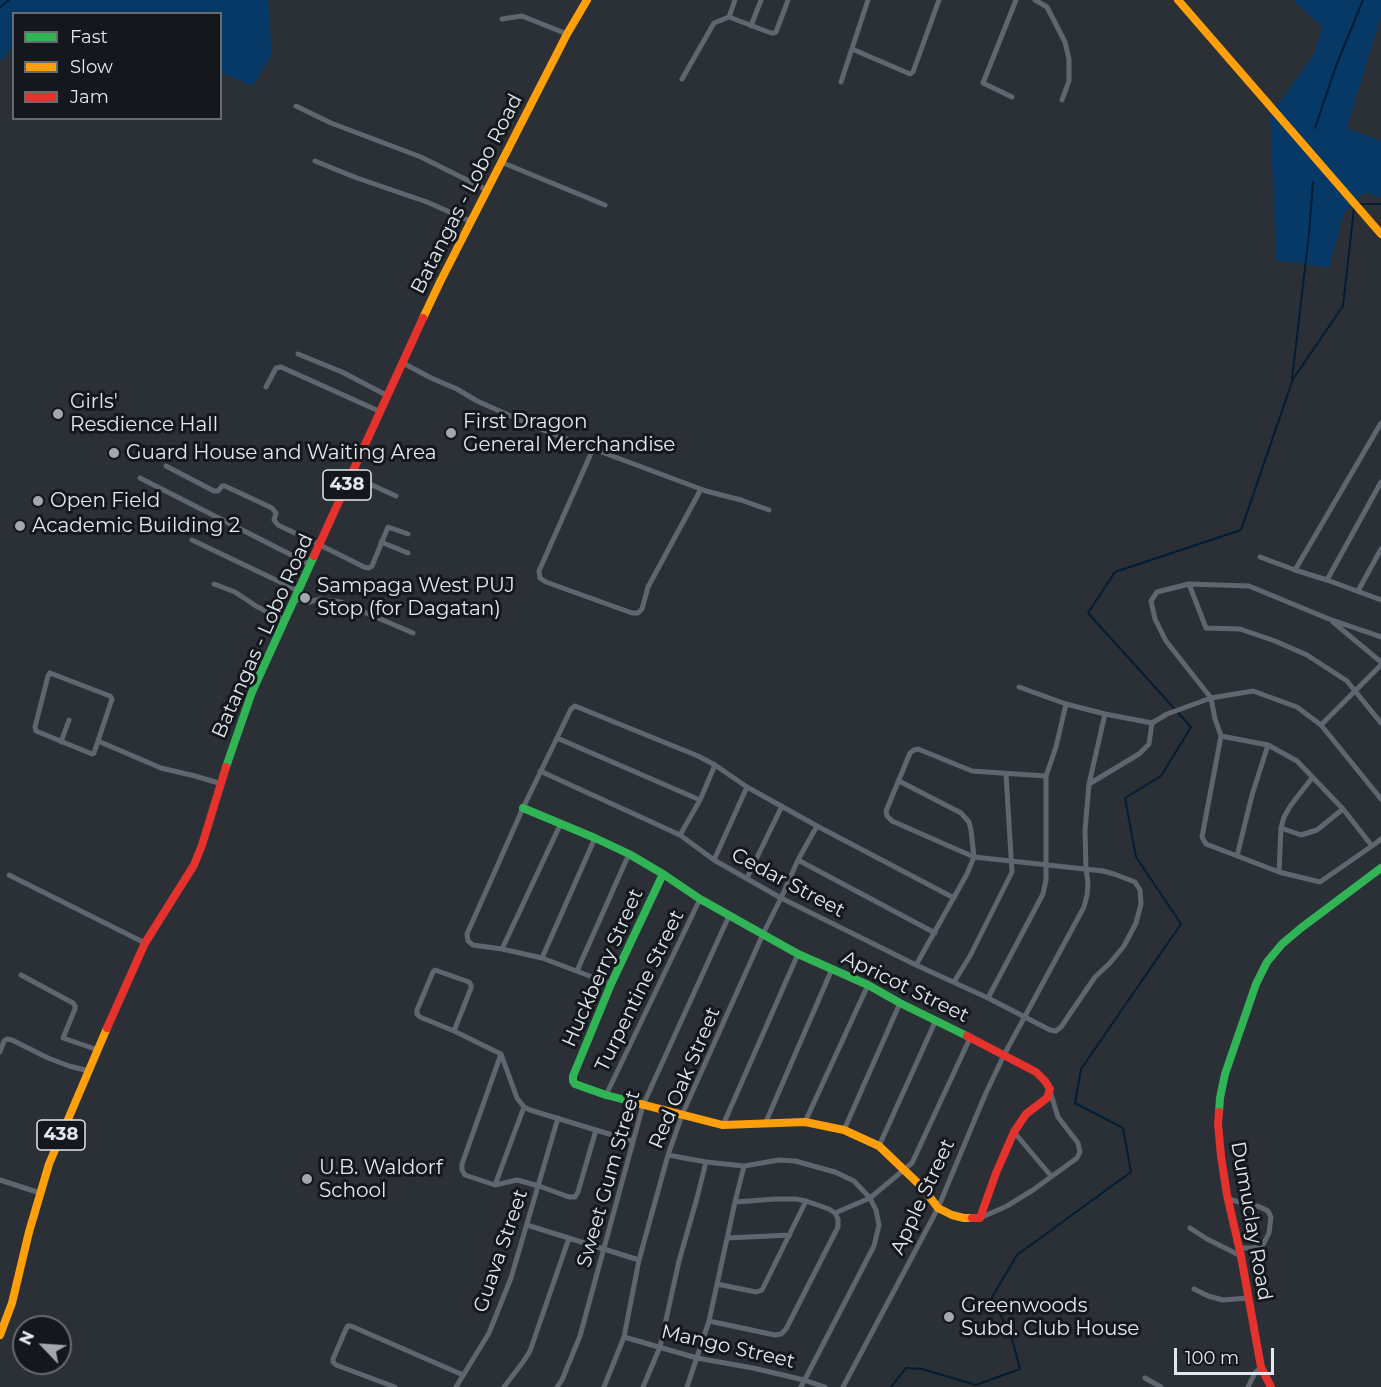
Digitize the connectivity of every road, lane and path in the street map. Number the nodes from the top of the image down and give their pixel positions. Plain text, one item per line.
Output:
1 (587, 0) edge
2 (735, 0) edge
3 (761, 0) edge
4 (788, 0) edge
5 (868, 0) edge
6 (939, 0) edge
7 (1016, 0) edge
8 (1035, 0) edge
9 (1178, 0) edge
10 (729, 18) junction
11 (502, 19) dead end
12 (751, 26) junction
13 (567, 34) junction
14 (852, 49) junction
15 (682, 79) dead end
16 (841, 82) dead end
17 (1012, 97) dead end
18 (1062, 100) dead end
19 (297, 106) dead end
20 (315, 161) dead end
21 (501, 162) junction
22 (487, 190) junction
23 (605, 205) dead end
24 (472, 222) junction
25 (1381, 234) edge
26 (298, 354) dead end
27 (403, 363) junction
28 (266, 387) dead end
29 (388, 396) junction
30 (381, 412) junction
31 (1381, 423) edge
32 (593, 449) junction
33 (166, 466) dead end
34 (352, 476) junction
35 (140, 478) dead end
36 (1381, 482) edge
37 (701, 489) junction
38 (396, 496) dead end
39 (769, 510) dead end
40 (408, 534) dead end
41 (192, 540) dead end
42 (381, 542) junction
43 (320, 545) junction
44 (1381, 549) edge
45 (408, 553) dead end
46 (1260, 557) dead end
47 (311, 565) junction
48 (1295, 570) junction
49 (1327, 580) junction
50 (214, 584) dead end
51 (1189, 584) junction
52 (299, 591) junction
53 (1358, 591) junction
54 (295, 599) junction
55 (1381, 600) edge
56 (1329, 619) junction
57 (285, 621) junction
58 (413, 633) dead end
59 (1381, 637) edge
60 (1381, 663) edge
61 (1019, 687) dead end
62 (1356, 691) junction
63 (1211, 698) junction
64 (1066, 704) junction
65 (1105, 714) junction
66 (69, 720) dead end
67 (1152, 723) junction
68 (1381, 723) edge
69 (1321, 725) junction
70 (1221, 736) junction
71 (557, 738) junction
72 (98, 741) junction
73 (61, 742) junction
74 (1269, 745) junction
75 (715, 765) junction
76 (540, 771) junction
77 (1006, 774) junction
78 (1046, 776) junction
79 (1312, 778) junction
80 (899, 781) junction
81 (222, 784) junction
82 (1089, 784) junction
83 (747, 786) junction
84 (1381, 799) edge
85 (700, 800) junction
86 (782, 806) junction
87 (523, 808) junction
88 (1343, 809) junction
89 (561, 823) junction
90 (817, 826) junction
91 (1281, 828) junction
92 (680, 835) junction
93 (595, 838) junction
94 (1381, 838) edge
95 (1372, 846) junction
96 (629, 854) junction
97 (1236, 855) junction
98 (974, 857) junction
99 (714, 860) junction
100 (798, 860) junction
101 (1012, 861) junction
102 (1046, 864) junction
103 (1381, 868) edge
104 (1086, 869) junction
105 (1279, 872) junction
106 (663, 874) junction
107 (9, 875) dead end
108 (747, 878) junction
109 (781, 898) junction
110 (954, 898) junction
111 (700, 899) junction
112 (729, 916) junction
113 (935, 933) junction
114 (763, 934) junction
115 (145, 943) junction
116 (502, 949) junction
117 (798, 954) junction
118 (542, 958) junction
119 (916, 965) junction
120 (832, 969) junction
121 (576, 971) junction
122 (21, 975) dead end
123 (954, 982) junction
124 (611, 984) junction
125 (868, 986) junction
126 (988, 998) junction
127 (900, 1003) junction
128 (1024, 1017) junction
129 (936, 1020) junction
130 (454, 1031) junction
131 (970, 1038) junction
132 (98, 1050) junction
133 (0, 1052) edge
134 (501, 1054) junction
135 (1005, 1055) junction
136 (89, 1071) junction
137 (1050, 1089) junction
138 (606, 1095) junction
139 (643, 1105) junction
140 (524, 1107) junction
141 (682, 1115) junction
142 (558, 1118) junction
143 (805, 1122) junction
144 (765, 1124) junction
145 (723, 1125) junction
146 (596, 1130) junction
147 (844, 1130) junction
148 (1014, 1132) junction
149 (632, 1141) junction
150 (879, 1146) junction
151 (668, 1155) junction
152 (706, 1162) junction
153 (744, 1166) junction
154 (904, 1169) junction
155 (1051, 1176) junction
156 (0, 1180) edge
157 (495, 1185) junction
158 (539, 1186) junction
159 (40, 1193) junction
160 (870, 1198) junction
161 (1228, 1199) junction
162 (806, 1201) junction
163 (735, 1202) junction
164 (938, 1208) junction
165 (835, 1213) junction
166 (980, 1218) junction
167 (527, 1225) junction
168 (1190, 1228) dead end
169 (790, 1235) junction
170 (569, 1238) junction
171 (727, 1238) junction
172 (603, 1249) junction
173 (1240, 1252) junction
174 (639, 1260) junction
175 (717, 1284) junction
176 (1194, 1289) dead end
177 (1248, 1298) junction
178 (709, 1321) junction
179 (0, 1335) edge
180 (624, 1337) junction
181 (660, 1347) junction
182 (697, 1358) junction
183 (1261, 1367) junction
184 (463, 1375) junction
185 (1145, 1378) dead end
186 (804, 1380) junction
187 (395, 1387) edge
188 (456, 1387) edge
189 (504, 1387) edge
190 (557, 1387) edge
191 (604, 1387) edge
192 (643, 1387) edge
193 (687, 1387) edge
194 (801, 1387) edge
195 (825, 1387) edge
196 (843, 1387) edge
197 (1161, 1387) edge
198 (1248, 1387) edge
199 (1271, 1387) edge

1 - 13 street, Batangas - Lobo Road / 438
2 - 10 street
3 - 12 street
4 - 12 street
5 - 14 street
6 - 14 street
7 - 17 street
8 - 18 street
9 - 25 street
10 - 12 street
10 - 15 street
11 - 13 street
13 - 21 street, Batangas - Lobo Road / 438
14 - 16 street
19 - 22 street
20 - 24 street
21 - 22 street, Batangas - Lobo Road / 438
21 - 23 street
22 - 24 street, Batangas - Lobo Road / 438
24 - 27 street, Batangas - Lobo Road / 438
26 - 29 street
27 - 29 street, Batangas - Lobo Road / 438
27 - 32 street
28 - 30 street
29 - 30 street, Batangas - Lobo Road / 438
30 - 34 street, Batangas - Lobo Road / 438
31 - 48 street
32 - 37 street
32 - 37 street
33 - 43 street
34 - 38 street
34 - 43 street, Batangas - Lobo Road / 438
35 - 47 street
36 - 49 street
37 - 39 street
40 - 42 street
41 - 52 street
42 - 43 street
42 - 45 street
43 - 47 street, Batangas - Lobo Road / 438
44 - 53 street
46 - 48 street
47 - 52 street, Batangas - Lobo Road / 438
48 - 49 street
49 - 53 street
50 - 57 street
51 - 56 street
51 - 62 street
51 - 63 street
52 - 54 street, Batangas - Lobo Road / 438
53 - 55 street
54 - 57 street, Batangas - Lobo Road / 438
54 - 58 street
56 - 59 street
56 - 60 street
57 - 81 street, Batangas - Lobo Road / 438
60 - 62 street
61 - 64 street
62 - 68 street
62 - 69 street
63 - 67 street
63 - 69 street
63 - 70 street
64 - 65 street
64 - 78 street
65 - 67 street
65 - 82 street, Apple Street
66 - 73 street
67 - 82 street
69 - 84 street
70 - 74 street
70 - 97 street
71 - 75 street
71 - 76 street
71 - 85 street
72 - 73 street
72 - 73 street
72 - 81 street
74 - 79 street
74 - 97 street
75 - 83 street
75 - 85 street
76 - 87 street
76 - 92 street, Cedar Street
77 - 78 street
77 - 80 street
77 - 101 street
78 - 102 street
79 - 88 street
79 - 91 street
80 - 98 street
80 - 98 street
81 - 115 street, Batangas - Lobo Road / 438
82 - 104 street, Apple Street
83 - 86 street
83 - 99 street
85 - 92 street
86 - 90 street
86 - 108 street
87 - 89 street, Apricot Street
87 - 116 street
88 - 91 street
88 - 95 street
89 - 93 street, Apricot Street
89 - 116 street
90 - 100 street, Red Oak Street
90 - 110 street
91 - 105 street
92 - 99 street, Cedar Street
93 - 96 street, Apricot Street
93 - 118 street
94 - 95 street
95 - 105 street
96 - 106 street, Apricot Street
96 - 121 street
97 - 105 street
98 - 101 street
98 - 110 street
99 - 108 street, Cedar Street
100 - 109 street, Red Oak Street
100 - 113 street
101 - 102 street
101 - 123 street
102 - 104 street
102 - 126 street
103 - 161 street, Dumuclay Road
104 - 128 street, Apple Street
104 - 128 street, Cedar Street
106 - 111 street, Apricot Street
106 - 124 street, Huckberry Street
107 - 115 street
108 - 109 street, Cedar Street
109 - 114 street, Red Oak Street
109 - 119 street, Cedar Street
110 - 113 street
111 - 112 street, Apricot Street
111 - 138 street, Turpentine Street
112 - 114 street, Apricot Street
112 - 139 street, Sweet Gum Street
113 - 119 street
114 - 117 street, Apricot Street
114 - 141 street, Red Oak Street
115 - 132 street, Batangas - Lobo Road / 438
116 - 118 street
117 - 120 street, Apricot Street
117 - 145 street
118 - 121 street
119 - 123 street, Cedar Street
120 - 125 street, Apricot Street
120 - 144 street
121 - 124 street
122 - 132 street
123 - 126 street, Cedar Street
124 - 138 street, Huckberry Street
125 - 127 street, Apricot Street
125 - 143 street
126 - 128 street, Cedar Street
127 - 129 street, Apricot Street
127 - 147 street
128 - 135 street, Apple Street
129 - 131 street, Apricot Street
129 - 150 street
130 - 130 street
130 - 134 street
131 - 135 street, Apricot Street
131 - 154 street
132 - 136 street, Batangas - Lobo Road / 438
133 - 136 street
134 - 140 street
134 - 157 street
135 - 137 street, Apricot Street
135 - 164 street, Apple Street
136 - 159 street, Batangas - Lobo Road / 438
137 - 148 street
137 - 155 street
138 - 139 street
139 - 141 street
139 - 149 street, Sweet Gum Street
140 - 142 street
140 - 157 street
141 - 145 street
141 - 151 street, Red Oak Street
142 - 146 street
142 - 158 street, Guava Street
143 - 144 street
143 - 147 street
144 - 145 street
146 - 149 street
146 - 158 street
147 - 150 street
148 - 155 street
148 - 166 street
149 - 172 street, Sweet Gum Street
150 - 154 street
151 - 152 street
151 - 174 street, Red Oak Street
152 - 153 street
152 - 181 street
153 - 160 street
153 - 163 street
154 - 160 street
154 - 164 street
155 - 166 street
156 - 159 street
157 - 158 street
158 - 167 street, Guava Street
159 - 179 street, Batangas - Lobo Road / 438
160 - 165 street
160 - 186 street
161 - 173 street, Dumuclay Road
161 - 173 street
162 - 163 street
162 - 165 street
162 - 169 street
163 - 171 street
164 - 166 street
164 - 196 street, Apple Street
165 - 178 street
167 - 170 street
167 - 184 street, Guava Street
168 - 173 street
169 - 171 street
169 - 175 street
170 - 172 street
170 - 189 street
171 - 175 street
172 - 174 street
172 - 190 street, Sweet Gum Street
173 - 177 street, Dumuclay Road
174 - 180 street, Red Oak Street
175 - 178 street
176 - 177 street
177 - 183 street, Dumuclay Road
178 - 182 street
180 - 181 street, Mango Street
180 - 191 street, Red Oak Street
181 - 182 street, Mango Street
181 - 192 street
182 - 186 street, Mango Street
182 - 193 street
183 - 198 street
183 - 199 street, Dumuclay Road
184 - 187 street
184 - 188 street, Guava Street
185 - 197 street
186 - 194 street
186 - 195 street, Mango Street

